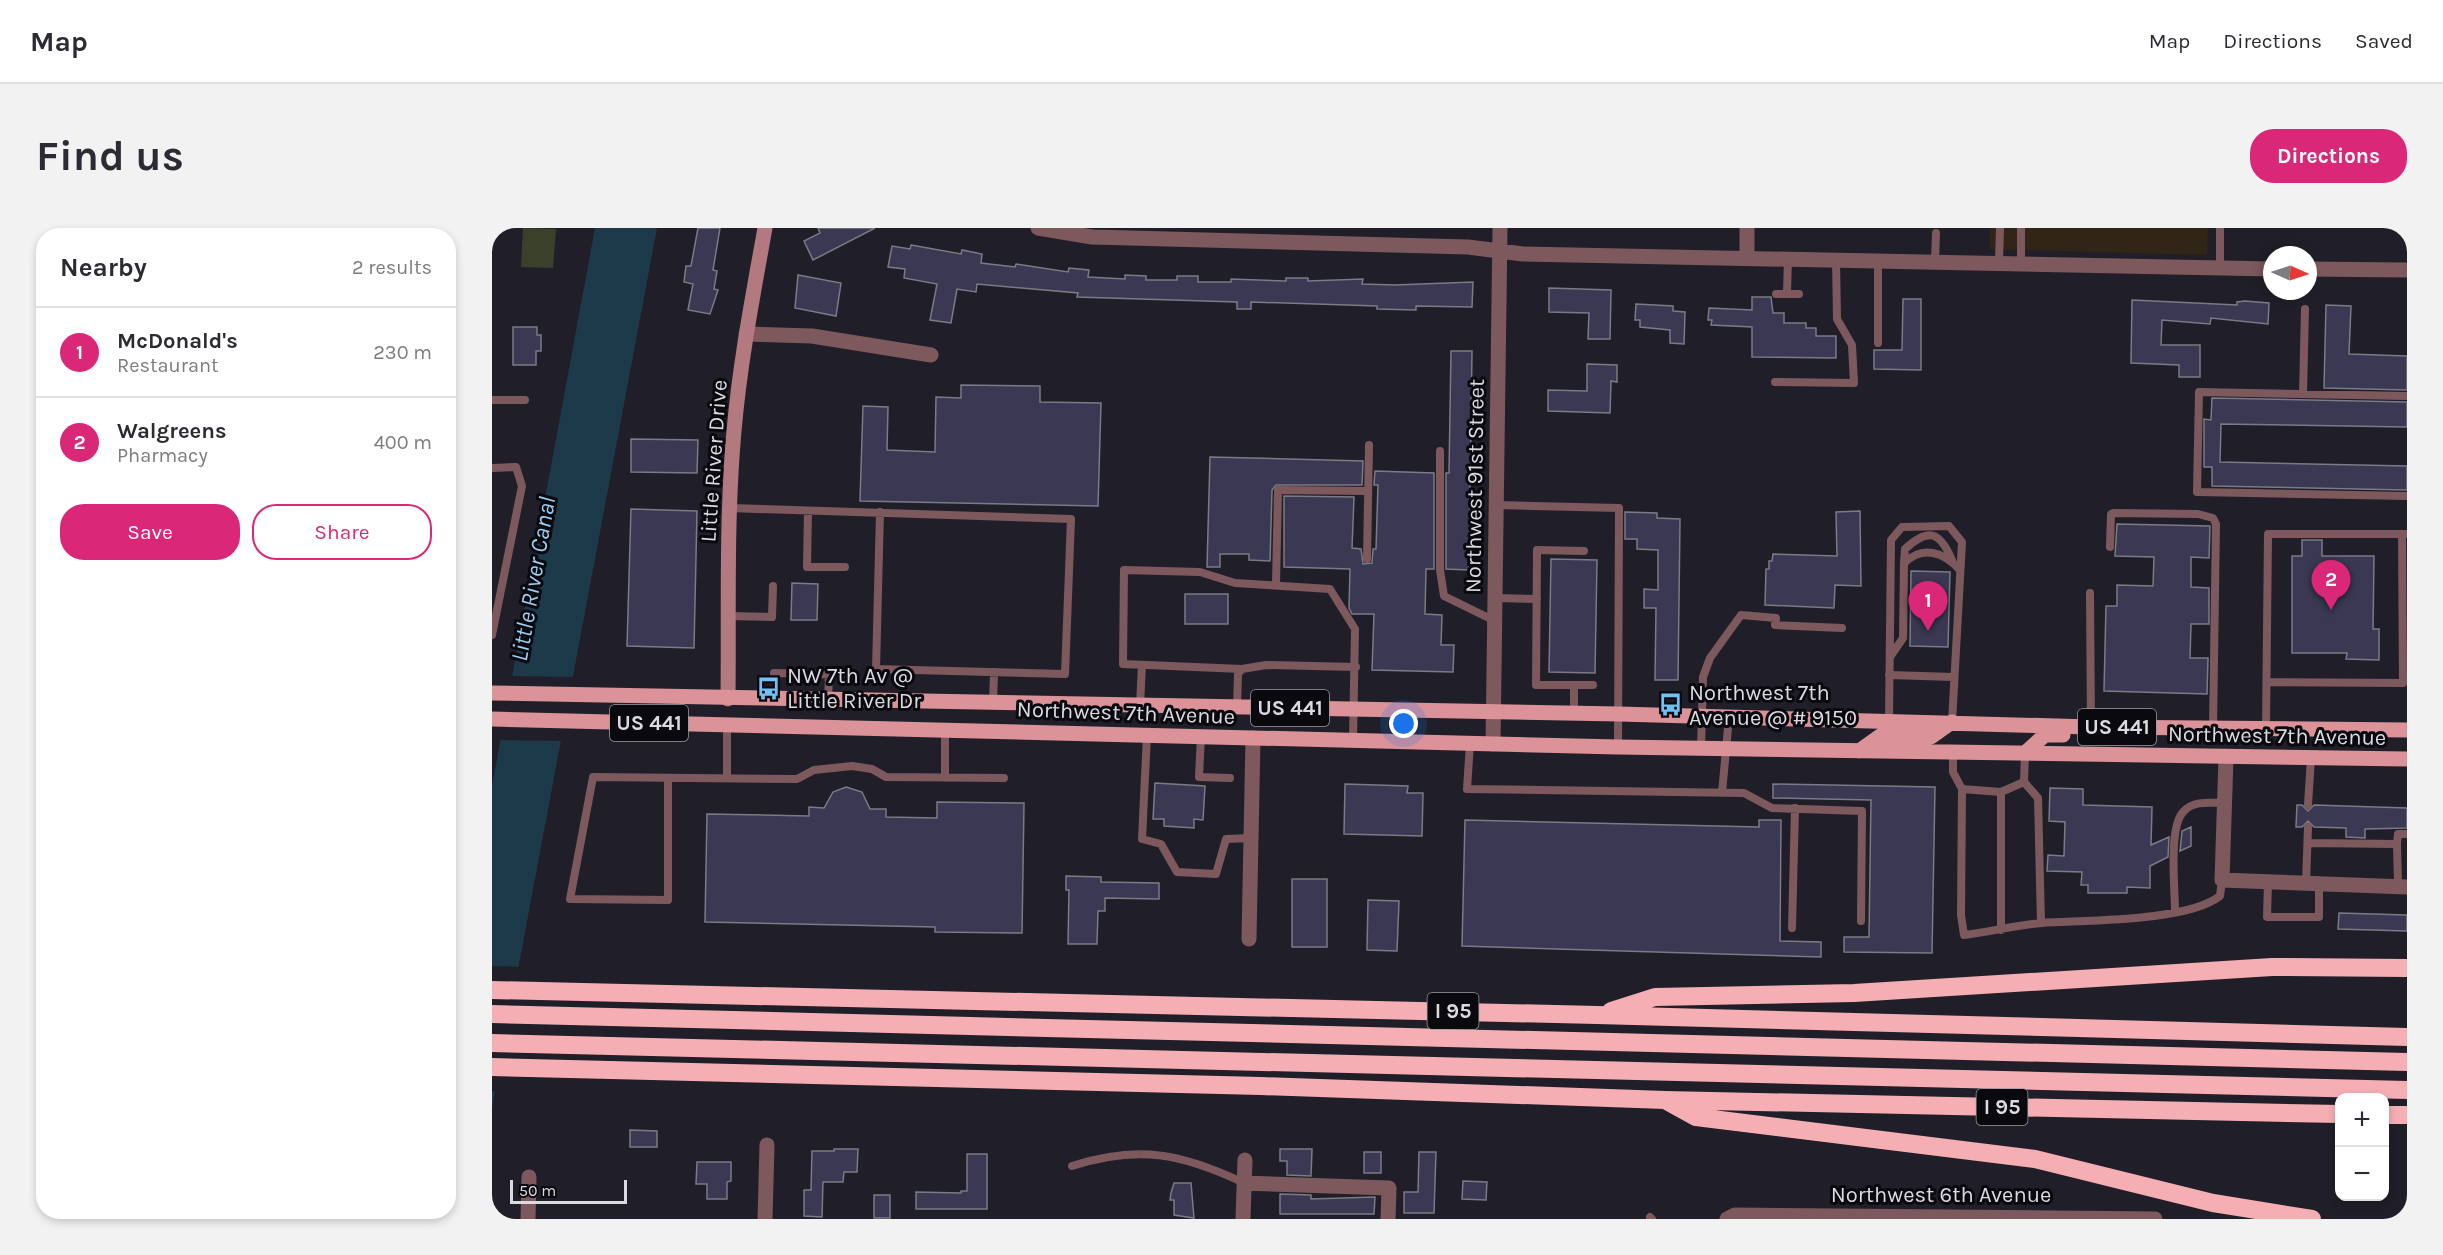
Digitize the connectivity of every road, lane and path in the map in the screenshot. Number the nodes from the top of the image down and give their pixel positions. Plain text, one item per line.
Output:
1 (765, 228) edge
2 (1038, 228) edge
3 (1500, 228) edge
4 (1747, 228) edge
5 (2000, 228) edge
6 (2021, 228) edge
7 (2220, 228) edge
8 (1936, 233) dead end
9 (1500, 252) junction
10 (1747, 257) junction
11 (1788, 258) junction
12 (1836, 259) junction
13 (1878, 260) junction
14 (1935, 262) junction
15 (1999, 263) junction
16 (2020, 264) junction
17 (2220, 268) junction
18 (2263, 269) edge
19 (2317, 269) edge
20 (2407, 270) edge
21 (1776, 294) dead end
22 (1787, 294) junction
23 (1799, 294) dead end
24 (2305, 309) dead end
25 (746, 334) junction
26 (1878, 343) dead end
27 (931, 354) dead end
28 (1775, 382) dead end
29 (2303, 394) junction
30 (2407, 396) edge
31 (492, 400) edge
32 (525, 400) dead end
33 (1369, 445) dead end
34 (1440, 451) dead end
35 (492, 468) edge
36 (1368, 491) junction
37 (2407, 496) edge
38 (1496, 505) junction
39 (729, 508) junction
40 (808, 511) junction
41 (880, 512) junction
42 (2405, 534) edge
43 (2110, 547) dead end
44 (1584, 551) dead end
45 (1367, 559) dead end
46 (1953, 562) junction
47 (1904, 563) junction
48 (845, 567) dead end
49 (1960, 570) junction
50 (1276, 585) junction
51 (773, 586) dead end
52 (2090, 593) dead end
53 (1495, 598) junction
54 (1537, 599) junction
55 (729, 616) junction
56 (1495, 621) junction
57 (1842, 628) dead end
58 (492, 635) edge
59 (1890, 658) junction
60 (1142, 665) junction
61 (1356, 667) junction
62 (1242, 669) junction
63 (994, 672) junction
64 (774, 673) dead end
65 (829, 674) junction
66 (851, 675) dead end
67 (1889, 675) junction
68 (1953, 677) junction
69 (2268, 682) junction
70 (1574, 685) junction
71 (1593, 685) dead end
72 (499, 693) edge
73 (728, 699) junction
74 (828, 700) junction
75 (993, 702) junction
76 (1140, 706) junction
77 (1237, 707) junction
78 (1354, 709) junction
79 (1494, 712) junction
80 (1574, 713) junction
81 (1619, 714) junction
82 (1702, 716) junction
83 (1729, 717) junction
84 (496, 719) edge
85 (1889, 721) junction
86 (1952, 722) junction
87 (727, 725) junction
88 (2091, 727) junction
89 (2157, 727) junction
90 (2266, 727) junction
91 (2213, 728) junction
92 (945, 730) junction
93 (2407, 730) edge
94 (1147, 735) junction
95 (1201, 736) junction
96 (1253, 738) junction
97 (1353, 740) junction
98 (1470, 743) junction
99 (1493, 744) junction
100 (1618, 747) junction
101 (1701, 748) junction
102 (1728, 749) junction
103 (1859, 751) junction
104 (1953, 753) junction
105 (2025, 753) junction
106 (2226, 758) junction
107 (2311, 758) junction
108 (2407, 759) edge
109 (668, 778) junction
110 (727, 778) junction
111 (945, 778) junction
112 (1004, 778) dead end
113 (1230, 778) dead end
114 (2024, 782) junction
115 (1962, 789) junction
116 (2001, 792) junction
117 (1722, 793) junction
118 (2224, 803) junction
119 (2308, 805) dead end
120 (1795, 808) junction
121 (2308, 827) dead end
122 (2407, 834) edge
123 (1251, 838) junction
124 (2308, 843) junction
125 (2397, 844) junction
126 (2222, 880) junction
127 (2268, 882) junction
128 (2313, 883) junction
129 (2402, 887) edge
130 (2175, 911) junction
131 (1861, 921) dead end
132 (2041, 923) junction
133 (1792, 928) dead end
134 (2001, 930) junction
135 (1249, 939) dead end
136 (2407, 968) edge
137 (492, 990) edge
138 (492, 1014) edge
139 (1597, 1015) junction
140 (2407, 1037) edge
141 (492, 1043) edge
142 (2407, 1062) edge
143 (492, 1067) edge
144 (2407, 1090) edge
145 (1665, 1100) junction
146 (2335, 1114) edge
147 (2389, 1115) edge
148 (2407, 1115) edge
149 (767, 1145) dead end
150 (1245, 1160) dead end
151 (1071, 1166) dead end
152 (529, 1177) dead end
153 (1244, 1183) junction
154 (1732, 1218) edge
155 (1980, 1218) edge
156 (528, 1219) edge
157 (765, 1219) edge
158 (1243, 1219) edge
159 (1388, 1219) edge
160 (2155, 1219) edge
161 (2312, 1219) edge

1 - 25 street, Little River Drive
2 - 9 street
3 - 9 street, Northwest 91st Street
4 - 10 street
5 - 15 lane
6 - 16 lane
7 - 17 lane
8 - 14 lane
9 - 10 street
9 - 38 street, Northwest 91st Street
10 - 11 street
11 - 12 street
11 - 22 lane
12 - 13 street
12 - 28 lane
13 - 14 street
13 - 26 lane
14 - 15 street
15 - 16 street
16 - 17 street
17 - 18 street
19 - 20 street
21 - 22 lane
22 - 23 lane
24 - 29 lane
25 - 27 street
25 - 39 street, Little River Drive
29 - 30 lane
29 - 37 lane
31 - 32 lane
33 - 36 lane
34 - 56 lane
35 - 58 lane
36 - 45 lane
36 - 50 lane
38 - 53 street, Northwest 91st Street
38 - 81 lane
39 - 40 lane
39 - 55 street, Little River Drive
40 - 41 lane
40 - 48 lane
41 - 63 lane
41 - 63 lane
42 - 69 lane
42 - 69 lane
43 - 91 lane
44 - 54 lane
46 - 47 lane
46 - 47 lane
46 - 49 lane
47 - 59 lane
49 - 59 lane
49 - 68 lane
50 - 60 lane
50 - 61 lane
51 - 55 lane
52 - 88 lane
53 - 54 lane
53 - 56 street, Northwest 91st Street
54 - 70 lane
55 - 73 street, Little River Drive
56 - 79 street, Northwest 91st Street
57 - 82 lane
59 - 67 lane
60 - 62 lane
60 - 76 lane
61 - 62 lane
61 - 78 lane
62 - 77 lane
63 - 75 lane
64 - 65 lane
65 - 66 lane
65 - 74 lane
67 - 68 lane
67 - 85 lane
68 - 86 lane
69 - 90 lane
70 - 71 lane
70 - 80 lane
72 - 73 main road, Northwest 7th Avenue / US 441
73 - 74 main road, Northwest 7th Avenue / US 441
73 - 87 main road
74 - 75 main road, Northwest 7th Avenue / US 441
75 - 76 main road, Northwest 7th Avenue / US 441
76 - 77 main road, Northwest 7th Avenue / US 441
77 - 78 main road, Northwest 7th Avenue / US 441
78 - 79 main road, Northwest 7th Avenue / US 441
78 - 97 lane
79 - 80 main road, Northwest 7th Avenue / US 441
79 - 99 street, Northwest 91st Street
80 - 81 main road, Northwest 7th Avenue / US 441
81 - 82 main road, Northwest 7th Avenue / US 441
81 - 100 lane
82 - 83 main road, Northwest 7th Avenue / US 441
82 - 101 lane
83 - 85 main road, Northwest 7th Avenue / US 441
83 - 102 lane
84 - 87 main road, Northwest 7th Avenue / US 441
85 - 86 main road, Northwest 7th Avenue / US 441
86 - 88 main road, Northwest 7th Avenue / US 441
86 - 103 main road
87 - 92 main road, Northwest 7th Avenue / US 441
87 - 110 lane
88 - 89 main road, Northwest 7th Avenue / US 441
89 - 91 main road, Northwest 7th Avenue / US 441
89 - 105 main road
90 - 91 main road, Northwest 7th Avenue / US 441
90 - 93 main road, Northwest 7th Avenue / US 441
92 - 94 main road, Northwest 7th Avenue / US 441
92 - 111 lane
94 - 95 main road, Northwest 7th Avenue / US 441
94 - 123 lane
95 - 96 main road, Northwest 7th Avenue / US 441
95 - 113 lane
96 - 97 main road, Northwest 7th Avenue / US 441
96 - 123 street
97 - 98 main road, Northwest 7th Avenue / US 441
98 - 99 main road, Northwest 7th Avenue / US 441
98 - 117 lane
99 - 100 main road, Northwest 7th Avenue / US 441
100 - 101 main road, Northwest 7th Avenue / US 441
101 - 102 main road, Northwest 7th Avenue / US 441
102 - 103 main road, Northwest 7th Avenue / US 441
102 - 117 lane
103 - 104 main road, Northwest 7th Avenue / US 441
104 - 105 main road, Northwest 7th Avenue / US 441
104 - 115 lane
105 - 106 main road, Northwest 7th Avenue / US 441
105 - 114 lane
106 - 107 main road, Northwest 7th Avenue / US 441
106 - 118 street
107 - 108 main road, Northwest 7th Avenue / US 441
107 - 119 lane
109 - 109 lane
109 - 110 lane
110 - 111 lane
111 - 112 lane
114 - 116 lane
114 - 132 lane
115 - 116 lane
115 - 134 lane
116 - 134 lane
117 - 120 lane
118 - 126 street
118 - 130 lane
120 - 131 lane
120 - 133 lane
121 - 124 lane
122 - 125 lane
123 - 135 street
124 - 125 lane
124 - 128 lane
125 - 129 lane
126 - 127 street
126 - 130 lane
127 - 128 street
127 - 128 lane
128 - 129 street
130 - 132 lane
132 - 134 lane
136 - 139 highway
137 - 139 highway, I 95
138 - 142 highway
139 - 140 highway, I 95
141 - 144 highway
143 - 145 highway, I 95
145 - 146 highway, I 95
145 - 161 highway
147 - 148 highway
149 - 157 street
150 - 153 street
151 - 153 lane
152 - 156 street
153 - 158 street
153 - 159 street
154 - 155 street, Northwest 6th Avenue
155 - 160 street, Northwest 6th Avenue

